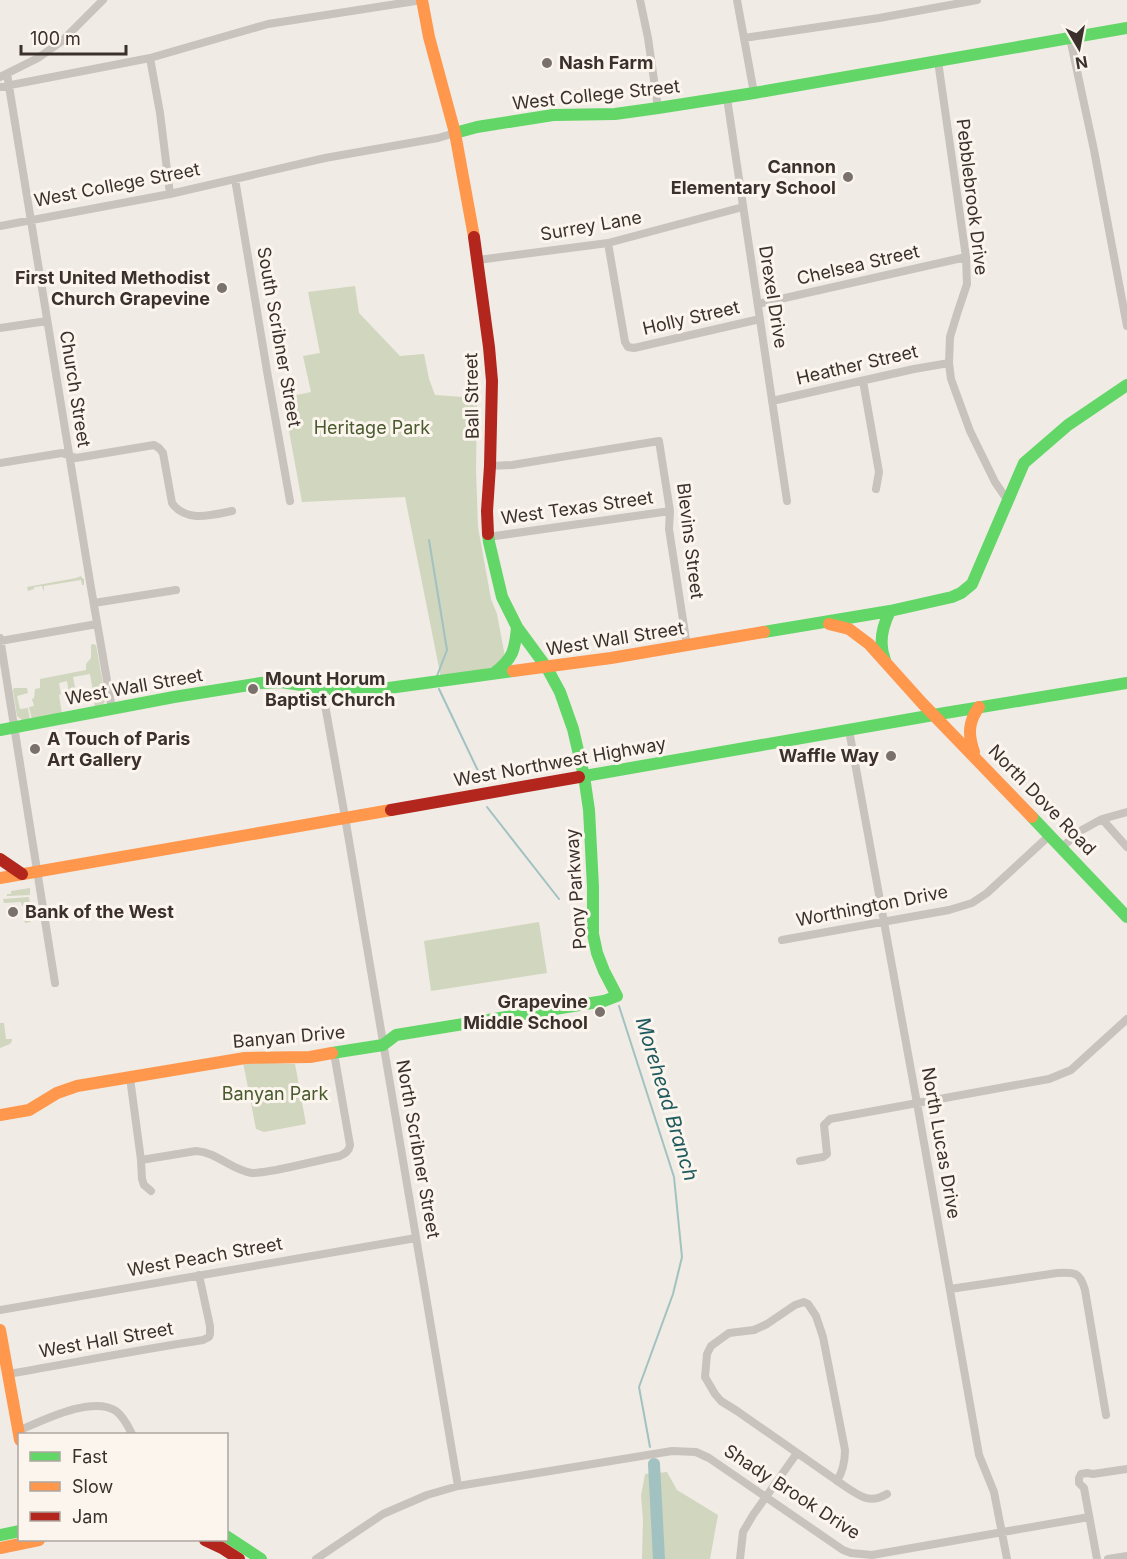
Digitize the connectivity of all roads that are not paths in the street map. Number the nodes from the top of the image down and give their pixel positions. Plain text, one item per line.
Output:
1 (103, 0) edge
2 (422, 0) edge
3 (640, 0) edge
4 (737, 0) edge
5 (977, 0) edge
6 (1127, 28) edge
7 (744, 38) junction
8 (1070, 38) junction
9 (150, 58) junction
10 (938, 61) junction
11 (3, 75) edge
12 (4, 86) edge
13 (754, 93) junction
14 (727, 98) junction
15 (658, 108) junction
16 (455, 133) junction
17 (235, 178) junction
18 (170, 194) junction
19 (743, 207) junction
20 (30, 220) junction
21 (0, 226) edge
22 (608, 243) junction
23 (966, 257) junction
24 (478, 260) junction
25 (758, 304) junction
26 (760, 319) junction
27 (47, 321) junction
28 (1127, 326) edge
29 (0, 328) edge
30 (949, 363) junction
31 (863, 381) junction
32 (1127, 385) edge
33 (772, 401) junction
34 (69, 455) junction
35 (0, 463) edge
36 (490, 466) junction
37 (876, 489) dead end
38 (290, 501) dead end
39 (787, 501) dead end
40 (1008, 501) junction
41 (232, 512) dead end
42 (670, 512) junction
43 (488, 537) junction
44 (176, 590) dead end
45 (94, 603) junction
46 (890, 611) junction
47 (819, 623) junction
48 (97, 624) junction
49 (518, 627) junction
50 (0, 640) edge
51 (687, 646) junction
52 (885, 661) junction
53 (547, 668) junction
54 (491, 675) junction
55 (1127, 683) edge
56 (322, 688) junction
57 (979, 707) junction
58 (112, 709) junction
59 (931, 712) junction
60 (15, 727) junction
61 (0, 730) edge
62 (849, 730) junction
63 (975, 756) junction
64 (584, 776) junction
65 (1127, 812) edge
66 (345, 817) junction
67 (1102, 819) junction
68 (1050, 835) junction
69 (1062, 847) junction
70 (1127, 847) edge
71 (0, 859) edge
72 (36, 872) junction
73 (22, 874) junction
74 (0, 878) edge
75 (1127, 917) edge
76 (884, 923) junction
77 (782, 940) dead end
78 (55, 983) dead end
79 (617, 996) joint
80 (1127, 1019) edge
81 (383, 1044) junction
82 (334, 1053) junction
83 (130, 1078) junction
84 (917, 1103) junction
85 (0, 1115) edge
86 (141, 1160) junction
87 (800, 1161) dead end
88 (152, 1191) dead end
89 (416, 1238) junction
90 (199, 1275) junction
91 (950, 1288) junction
92 (0, 1310) edge
93 (0, 1330) edge
94 (8, 1374) junction
95 (1106, 1415) dead end
96 (19, 1433) edge
97 (23, 1433) edge
98 (132, 1433) edge
99 (797, 1453) junction
100 (1127, 1469) edge
101 (837, 1481) junction
102 (459, 1486) junction
103 (887, 1494) dead end
104 (766, 1497) junction
105 (1089, 1517) junction
106 (18, 1531) edge
107 (1002, 1532) junction
108 (0, 1535) edge
109 (228, 1537) edge
110 (30, 1541) edge
111 (208, 1541) edge
112 (0, 1548) edge
113 (917, 1548) junction
114 (843, 1550) junction
115 (1127, 1556) edge
116 (239, 1559) edge
117 (261, 1559) edge
118 (316, 1559) edge
119 (740, 1559) edge
120 (838, 1559) edge
121 (919, 1559) edge
122 (1007, 1559) edge
123 (1097, 1559) edge
124 (1108, 1559) edge

1 - 11 street
2 - 9 street
2 - 16 street, Ball Street
3 - 15 street
4 - 7 street
5 - 7 street
6 - 8 street, West College Street
7 - 13 street
8 - 10 street, West College Street
8 - 28 street
9 - 12 street
9 - 18 street
10 - 13 street, West College Street
10 - 23 street, Pebblebrook Drive
11 - 12 street, Church Street
12 - 20 street, Church Street
13 - 14 street, West College Street
14 - 15 street, West College Street
14 - 19 street, Drexel Drive
15 - 16 street, West College Street
16 - 17 street, West College Street
16 - 24 street, Ball Street
17 - 18 street, West College Street
17 - 38 street, South Scribner Street
18 - 20 street, West College Street
19 - 22 street, Surrey Lane
19 - 25 street, Drexel Drive
20 - 21 street, West College Street
20 - 27 street, Church Street
22 - 24 street, Surrey Lane
22 - 26 street, Holly Street
23 - 25 street, Chelsea Street
23 - 30 street, Pebblebrook Drive
24 - 36 street, Ball Street
25 - 26 street, Drexel Drive
26 - 33 street, Drexel Drive
27 - 29 street
27 - 34 street, Church Street
30 - 31 street, Heather Street
30 - 40 street, Pebblebrook Drive
31 - 33 street, Heather Street
31 - 37 street
32 - 40 street, West Wall Street
33 - 39 street, Drexel Drive
34 - 35 street
34 - 41 street
34 - 45 street, Church Street
36 - 42 street, Blevins Street
36 - 43 street, Ball Street
40 - 46 street, West Wall Street
42 - 43 street, West Texas Street
42 - 51 street, Blevins Street
43 - 49 street, Ball Street
44 - 45 street
45 - 48 street, Church Street
46 - 47 street, West Wall Street
46 - 52 street
47 - 51 street, West Wall Street
47 - 52 street, North Dove Road
48 - 50 street
48 - 58 street, Church Street
49 - 53 street, Ball Street
49 - 54 street
50 - 60 street
51 - 53 street, West Wall Street
52 - 59 street, North Dove Road
53 - 54 street, West Wall Street
53 - 64 street, Ball Street
54 - 56 street, West Wall Street
55 - 57 street, West Northwest Highway
56 - 58 street, West Wall Street
56 - 66 street
57 - 59 street, West Northwest Highway
57 - 63 street
58 - 60 street, West Wall Street
59 - 62 street, West Northwest Highway
59 - 63 street, North Dove Road
60 - 61 street, West Wall Street
60 - 72 street
62 - 64 street, West Northwest Highway
62 - 76 street, North Lucas Drive
63 - 68 street, North Dove Road
64 - 66 street, West Northwest Highway
64 - 79 street, Pony Parkway
65 - 67 street
66 - 72 street, West Northwest Highway
66 - 81 street, North Scribner Street
67 - 69 street
67 - 70 street
68 - 69 street, North Dove Road
68 - 76 street, Worthington Drive
69 - 75 street, North Dove Road
71 - 73 street
72 - 73 street, West Northwest Highway
72 - 78 street
73 - 74 street, West Northwest Highway
76 - 77 street, Worthington Drive
76 - 84 street, North Lucas Drive
79 - 81 street, Banyan Drive
80 - 84 street
81 - 82 street, Banyan Drive
81 - 89 street, North Scribner Street
82 - 83 street, Banyan Drive
82 - 86 street
83 - 85 street, Banyan Drive
83 - 86 street
84 - 87 street
84 - 91 street, North Lucas Drive
86 - 88 street
89 - 90 street, West Peach Street
89 - 102 street, North Scribner Street
90 - 92 street, West Peach Street
90 - 94 street, West Hall Street
91 - 95 street
91 - 107 street, North Lucas Drive
93 - 94 street
94 - 96 street
97 - 98 street
99 - 101 street
99 - 101 street
99 - 104 street
100 - 105 street
101 - 103 street
102 - 104 street, Shady Brook Drive
102 - 118 street, Shady Brook Drive
104 - 114 street, Shady Brook Drive
104 - 119 street
105 - 107 street, Shady Brook Drive
105 - 123 street
106 - 108 street
107 - 113 street, Shady Brook Drive
107 - 122 street, North Lucas Drive
109 - 117 street
110 - 112 street
111 - 116 street
113 - 114 street, Shady Brook Drive
113 - 121 street
114 - 120 street
115 - 124 street

